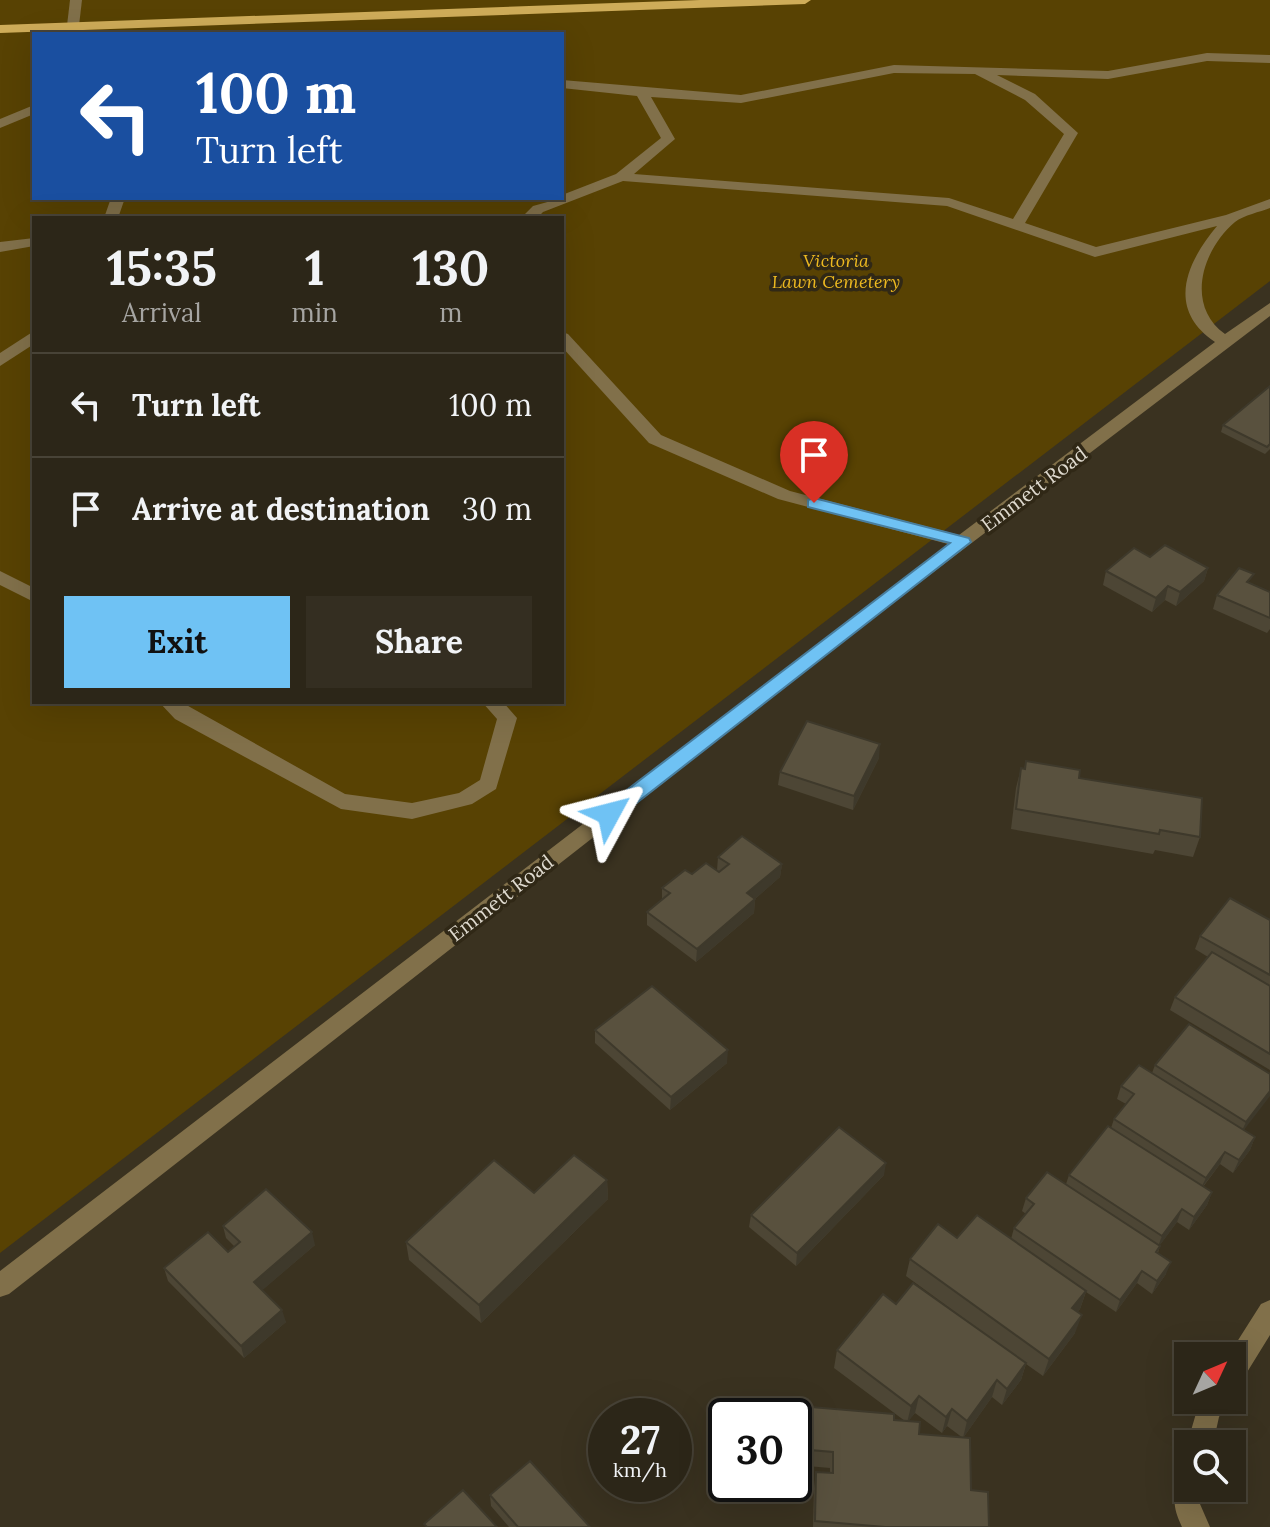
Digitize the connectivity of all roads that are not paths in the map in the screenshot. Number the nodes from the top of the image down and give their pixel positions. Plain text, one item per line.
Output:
1 (76, 0) edge
2 (805, 0) edge
3 (0, 29) edge
4 (72, 30) edge
5 (1270, 59) edge
6 (977, 70) junction
7 (564, 84) edge
8 (642, 92) junction
9 (32, 110) edge
10 (0, 124) edge
11 (621, 177) junction
12 (564, 199) edge
13 (561, 200) edge
14 (1270, 203) edge
15 (530, 216) edge
16 (1231, 218) junction
17 (1017, 225) junction
18 (32, 242) edge
19 (0, 247) edge
20 (1270, 308) edge
21 (32, 337) edge
22 (564, 339) edge
23 (1226, 342) junction
24 (0, 361) edge
25 (963, 542) junction
26 (0, 577) edge
27 (32, 595) edge
28 (171, 704) edge
29 (494, 704) edge
30 (0, 1286) edge
31 (1270, 1312) edge
32 (1246, 1351) edge
33 (1187, 1502) edge
34 (1196, 1527) edge

1 - 4 street
2 - 4 main road
3 - 4 main road
5 - 6 street
6 - 8 street
6 - 17 street
7 - 8 street
8 - 11 street
9 - 10 street
11 - 12 street
11 - 17 street
13 - 15 street
14 - 16 street
16 - 17 street
16 - 23 street
18 - 19 street
20 - 23 street, Emmett Road
21 - 24 street
22 - 25 street
23 - 25 street, Emmett Road
25 - 30 street, Emmett Road
26 - 27 street
28 - 29 street
31 - 32 street
33 - 34 street

